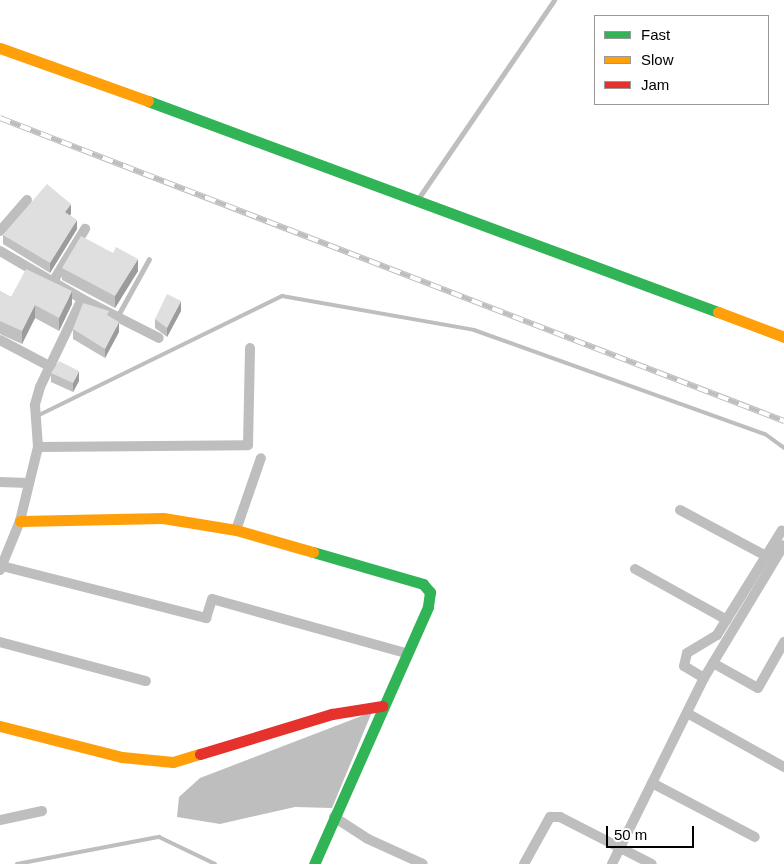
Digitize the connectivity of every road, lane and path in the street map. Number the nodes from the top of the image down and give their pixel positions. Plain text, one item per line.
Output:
1 (554, 0) edge
2 (0, 48) edge
3 (418, 198) junction
4 (27, 200) dead end
5 (85, 229) dead end
6 (0, 231) edge
7 (0, 251) edge
8 (149, 259) dead end
9 (54, 280) junction
10 (82, 299) junction
11 (117, 316) junction
12 (784, 337) edge
13 (159, 338) dead end
14 (0, 340) edge
15 (250, 348) dead end
16 (52, 368) junction
17 (38, 447) junction
18 (261, 458) dead end
19 (0, 482) edge
20 (29, 483) junction
21 (680, 510) dead end
22 (20, 521) junction
23 (236, 530) junction
24 (782, 530) dead end
25 (784, 545) edge
26 (766, 556) junction
27 (1, 568) edge
28 (635, 569) dead end
29 (727, 620) junction
30 (0, 642) edge
31 (784, 642) edge
32 (405, 653) junction
33 (713, 663) junction
34 (704, 678) junction
35 (146, 681) dead end
36 (382, 706) junction
37 (687, 712) junction
38 (0, 726) edge
39 (784, 767) edge
40 (652, 783) junction
41 (42, 811) dead end
42 (334, 817) junction
43 (0, 820) edge
44 (755, 837) dead end
45 (621, 847) junction
46 (314, 864) edge
47 (423, 864) edge
48 (524, 864) edge
49 (612, 864) edge
50 (652, 864) edge

1 - 3 lane
2 - 3 street
3 - 12 street
4 - 6 street
5 - 9 street
7 - 9 street
8 - 11 lane
9 - 10 street
10 - 11 street
10 - 16 street
11 - 13 street
14 - 16 street
15 - 17 street
16 - 17 street
17 - 20 street
18 - 23 street
19 - 20 street
20 - 22 street
21 - 26 street
22 - 23 street
22 - 27 street
23 - 32 street
24 - 26 street
25 - 33 street
26 - 29 street
27 - 32 street
28 - 29 street
29 - 34 street
30 - 35 street
31 - 33 street
32 - 36 street
33 - 34 street
34 - 37 street
36 - 38 street
36 - 42 street
37 - 39 street
37 - 40 street
40 - 44 street
40 - 45 street
41 - 43 street
42 - 46 street
42 - 47 street
45 - 48 street
45 - 49 street
45 - 50 street

